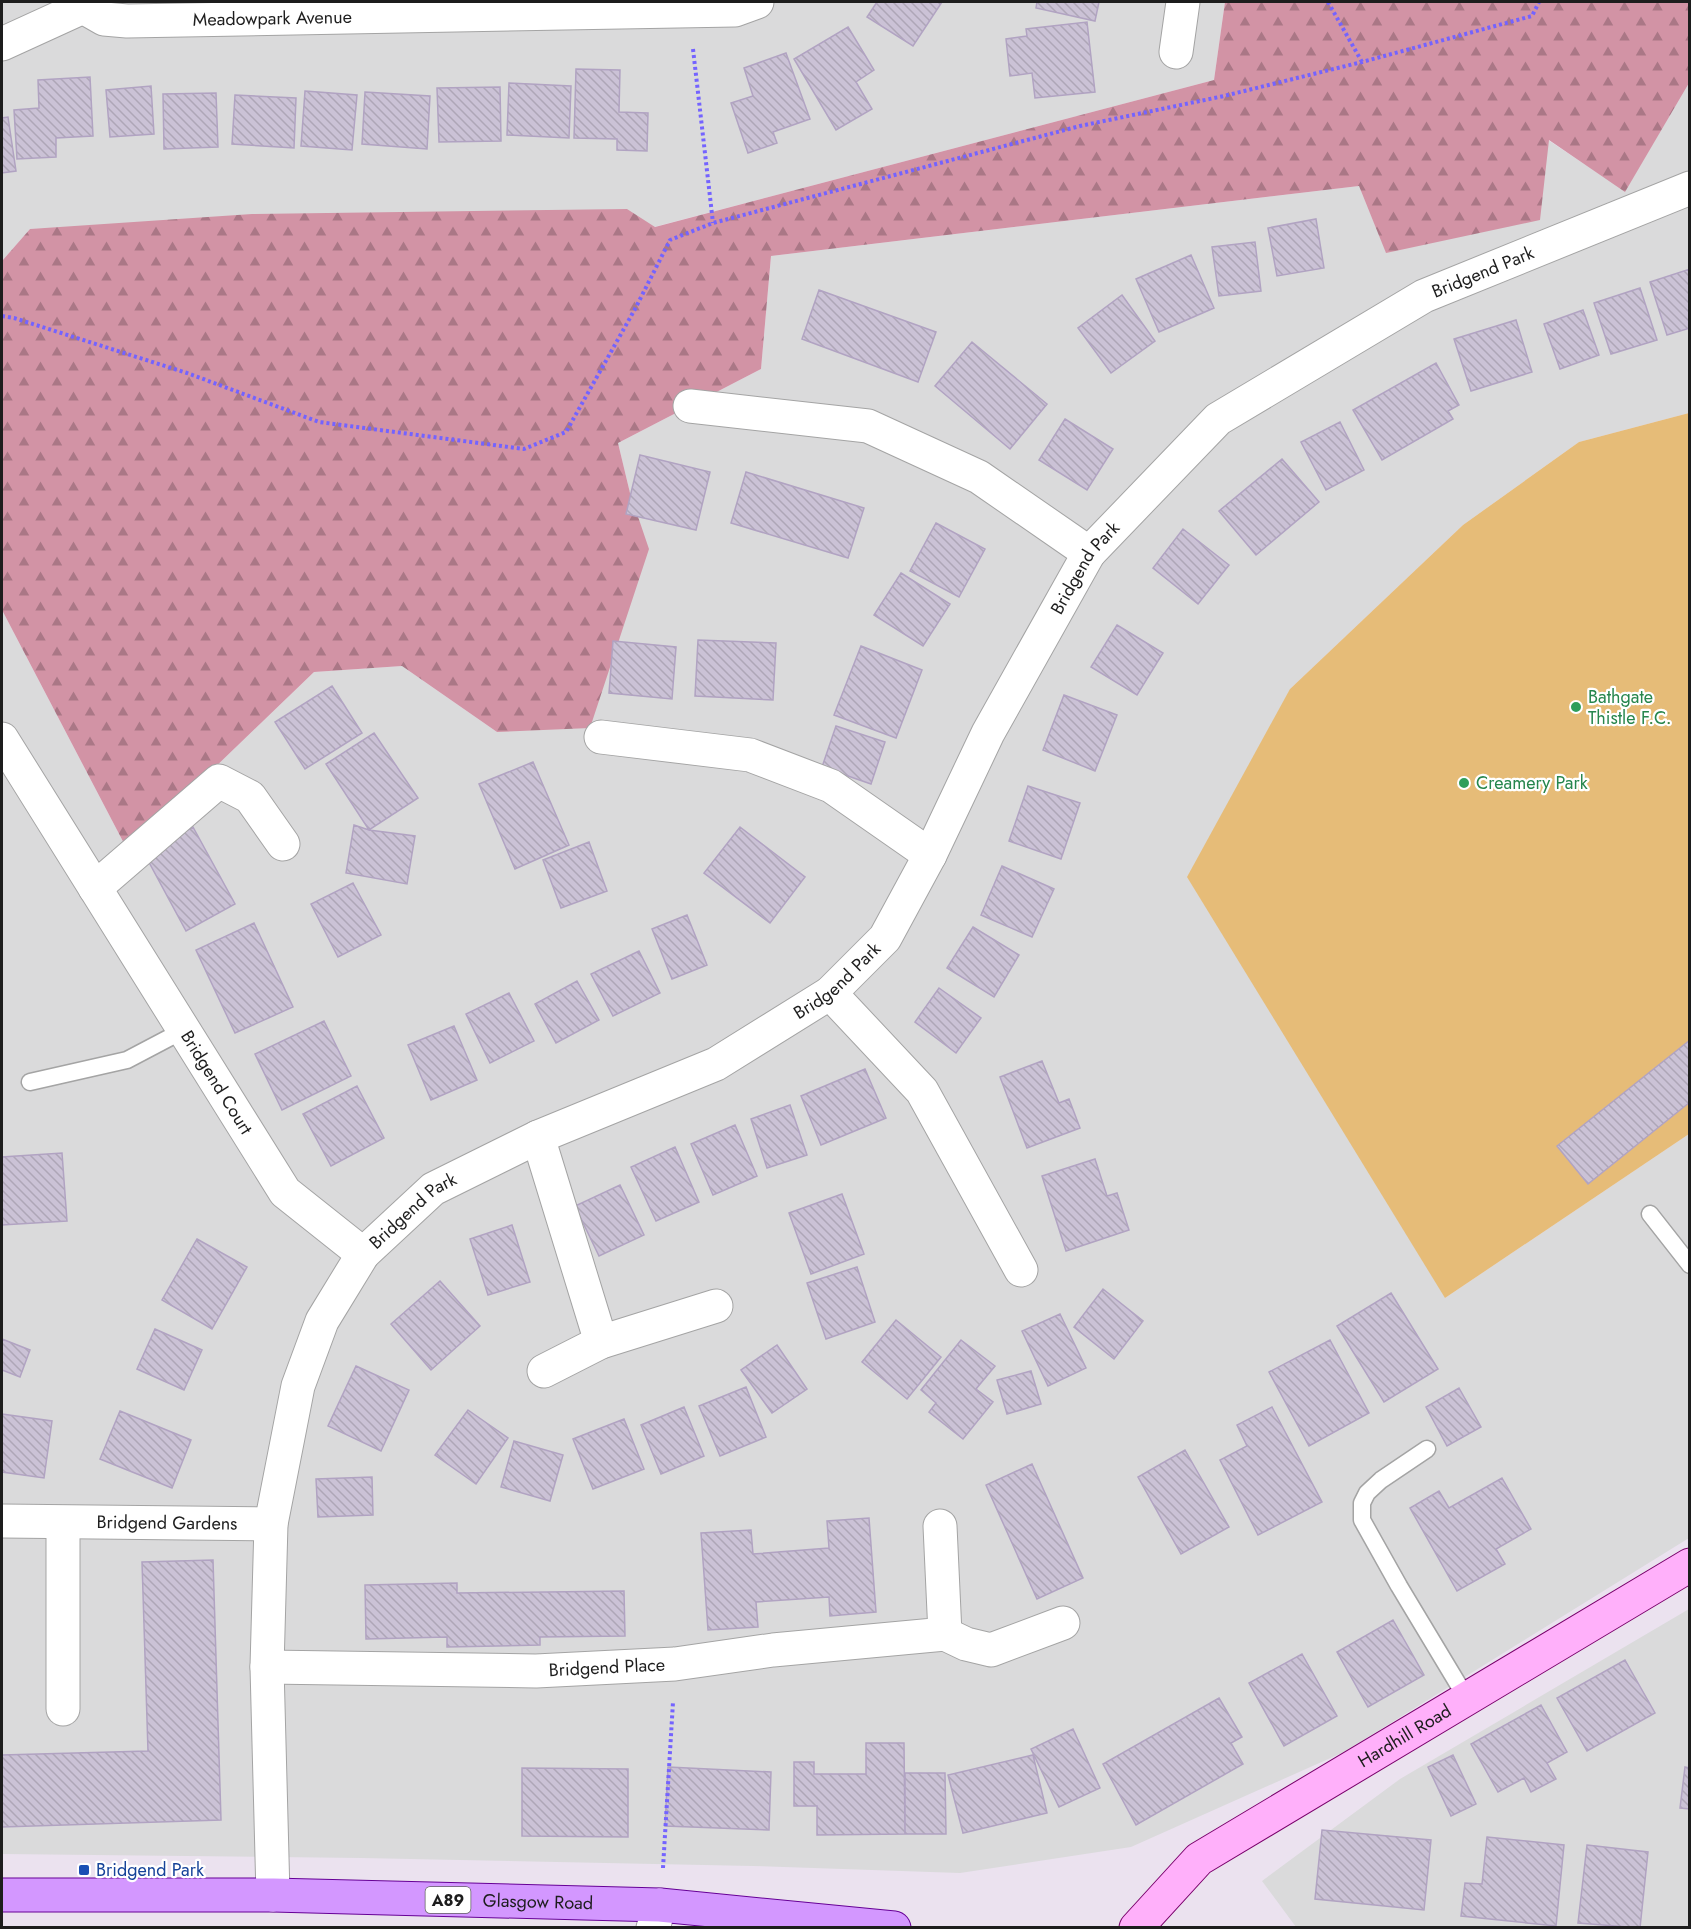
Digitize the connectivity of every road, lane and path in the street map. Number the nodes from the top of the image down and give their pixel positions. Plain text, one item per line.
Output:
1 (757, 2) edge
2 (1183, 2) edge
3 (1328, 2) edge
4 (1539, 2) edge
5 (82, 4) edge
6 (688, 10) junction
7 (2, 44) edge
8 (1176, 52) dead end
9 (1362, 62) junction
10 (1689, 188) edge
11 (713, 223) junction
12 (2, 316) edge
13 (690, 406) dead end
14 (1089, 554) junction
15 (601, 737) dead end
16 (2, 739) edge
17 (283, 844) dead end
18 (930, 855) junction
19 (95, 888) junction
20 (830, 993) junction
21 (184, 1030) junction
22 (30, 1082) dead end
23 (538, 1137) junction
24 (1650, 1214) dead end
25 (363, 1254) junction
26 (1689, 1264) edge
27 (1021, 1270) dead end
28 (716, 1305) dead end
29 (601, 1342) junction
30 (544, 1371) dead end
31 (1427, 1449) dead end
32 (2, 1521) edge
33 (63, 1523) junction
34 (271, 1524) junction
35 (940, 1526) dead end
36 (1689, 1565) edge
37 (1063, 1623) dead end
38 (945, 1634) junction
39 (675, 1664) junction
40 (267, 1667) junction
41 (1467, 1699) junction
42 (63, 1709) dead end
43 (2, 1895) edge
44 (273, 1895) junction
45 (657, 1916) edge
46 (894, 1928) edge
47 (1136, 1928) edge

1 - 6 street, Meadowpark Avenue
2 - 8 street
3 - 9 path
4 - 9 path
5 - 6 street, Meadowpark Avenue
5 - 7 street
6 - 11 path
9 - 11 path
10 - 14 street, Bridgend Park
11 - 12 path
13 - 14 street
14 - 18 street, Bridgend Park
15 - 18 street
16 - 19 street, Bridgend Court
17 - 19 street
18 - 20 street, Bridgend Park
19 - 21 street, Bridgend Court
20 - 23 street, Bridgend Park
20 - 27 street
21 - 22 lane
21 - 25 street, Bridgend Court
23 - 25 street, Bridgend Park
23 - 29 street
24 - 26 lane
25 - 34 street, Bridgend Park
28 - 29 street
29 - 30 street
31 - 41 lane
32 - 33 street, Bridgend Gardens
33 - 34 street, Bridgend Gardens
33 - 42 street
34 - 40 street, Bridgend Park
35 - 38 street
36 - 41 main road, Hardhill Road
37 - 38 street, Bridgend Place
38 - 39 street, Bridgend Place
39 - 40 street, Bridgend Place
39 - 45 path
40 - 44 street, Bridgend Park
41 - 47 main road, Hardhill Road
43 - 44 main road, Glasgow Road / A89
44 - 45 main road, Glasgow Road / A89
45 - 46 main road, Glasgow Road / A89

